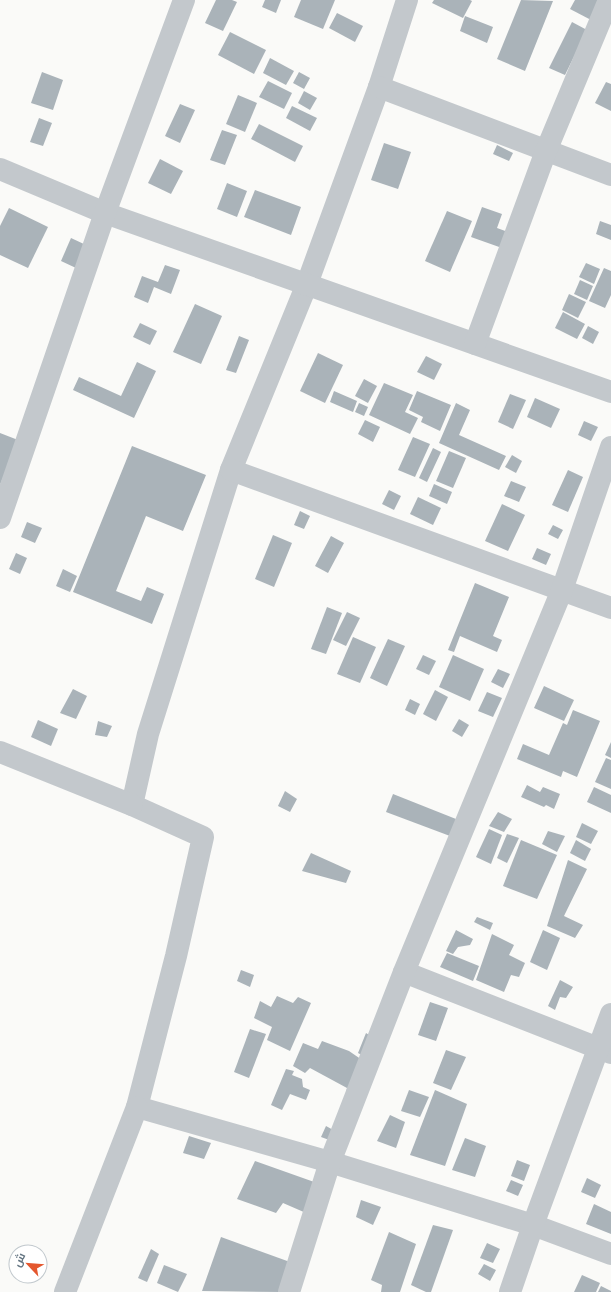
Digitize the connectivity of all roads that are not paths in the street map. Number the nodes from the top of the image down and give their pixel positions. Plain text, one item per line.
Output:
1 (184, 0) edge
2 (408, 0) edge
3 (608, 0) edge
4 (379, 87) junction
5 (546, 151) junction
6 (0, 169) edge
7 (611, 175) edge
8 (105, 213) junction
9 (307, 284) junction
10 (475, 344) junction
11 (611, 392) edge
12 (611, 447) edge
13 (231, 470) junction
14 (0, 518) edge
15 (562, 590) junction
16 (611, 608) edge
17 (0, 752) edge
18 (132, 805) junction
19 (404, 972) junction
20 (611, 1014) edge
21 (605, 1051) edge
22 (138, 1107) junction
23 (330, 1162) junction
24 (533, 1225) junction
25 (611, 1254) edge
26 (65, 1292) edge
27 (289, 1292) edge
28 (510, 1292) edge

1 - 8 street
2 - 4 street
3 - 5 street
4 - 5 street
4 - 9 street
5 - 7 street
5 - 10 street
6 - 8 street
8 - 9 street
8 - 14 street
9 - 10 street
9 - 13 street
10 - 11 street
12 - 15 street
13 - 15 street
13 - 18 street
15 - 16 street
15 - 19 street
17 - 18 street
18 - 22 street
19 - 21 street
19 - 23 street
20 - 21 street
21 - 24 street
22 - 23 street
22 - 26 street
23 - 24 street
23 - 27 street
24 - 25 street
24 - 28 street

